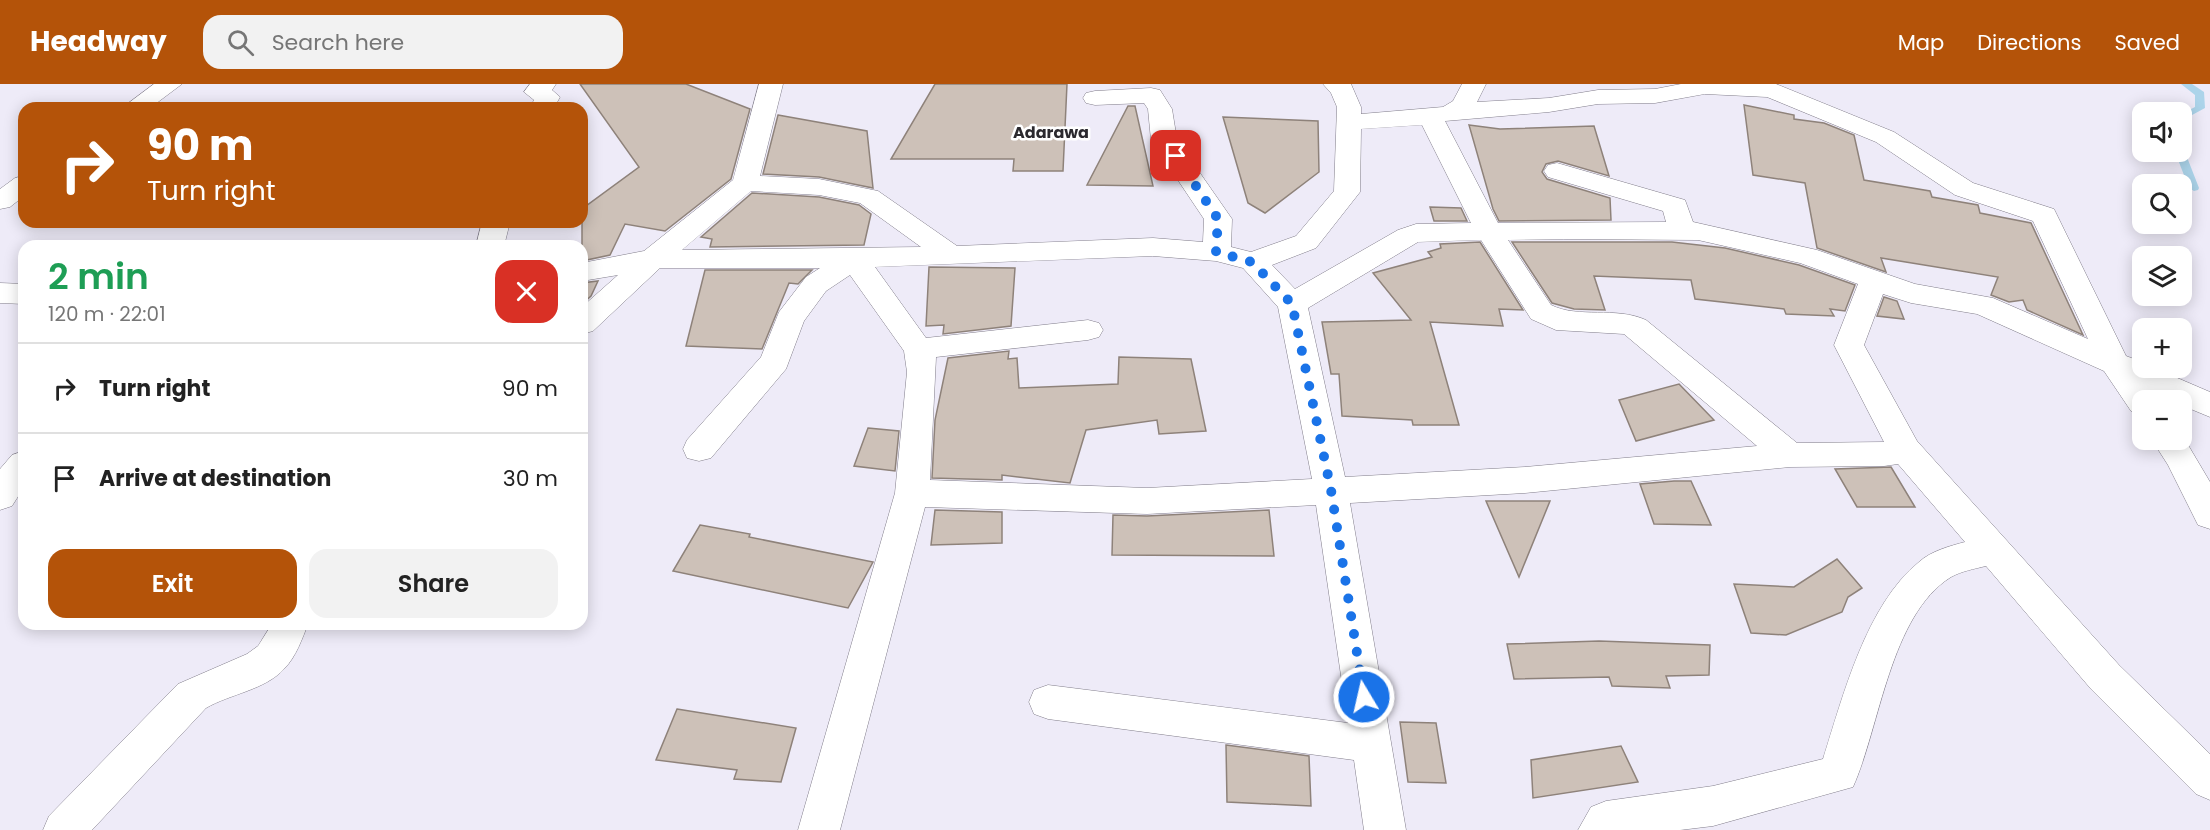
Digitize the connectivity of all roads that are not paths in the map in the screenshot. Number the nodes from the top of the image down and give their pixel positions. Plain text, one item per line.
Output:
1 (170, 84) edge
2 (544, 84) edge
3 (771, 84) edge
4 (1474, 84) edge
5 (1812, 84) edge
6 (1340, 86) edge
7 (1095, 98) dead end
8 (143, 102) edge
9 (546, 102) edge
10 (1827, 113) junction
11 (1441, 114) junction
12 (1348, 122) junction
13 (1557, 171) dead end
14 (745, 183) junction
15 (18, 188) edge
16 (0, 201) edge
17 (1682, 231) junction
18 (1490, 233) junction
19 (1216, 252) junction
20 (1378, 253) junction
21 (951, 255) junction
22 (653, 259) junction
23 (854, 259) junction
24 (1252, 262) junction
25 (588, 271) edge
26 (1874, 280) junction
27 (0, 293) edge
28 (18, 294) edge
29 (1292, 304) junction
30 (588, 319) edge
31 (1088, 330) dead end
32 (918, 349) junction
33 (2113, 360) junction
34 (2210, 385) edge
35 (2133, 390) edge
36 (2210, 405) edge
37 (699, 449) dead end
38 (1905, 450) junction
39 (2175, 450) edge
40 (1790, 455) junction
41 (18, 471) edge
42 (1331, 490) junction
43 (912, 493) junction
44 (0, 497) edge
45 (2210, 515) edge
46 (1995, 550) junction
47 (288, 630) edge
48 (1048, 702) dead end
49 (1371, 744) junction
50 (2210, 781) edge
51 (1720, 818) edge
52 (64, 830) edge
53 (819, 830) edge
54 (1385, 830) edge
55 (1599, 830) edge

1 - 8 street
2 - 9 street
3 - 14 street
4 - 11 street
5 - 10 street
6 - 12 street
7 - 19 street
10 - 11 street
10 - 33 street
11 - 12 street
11 - 18 street
12 - 24 street
13 - 17 street
14 - 21 street
14 - 22 street
15 - 16 street
17 - 18 street
17 - 26 street
18 - 20 street
18 - 40 street
19 - 21 street
19 - 24 street
20 - 24 street
20 - 29 street
21 - 23 street
22 - 23 street
22 - 25 street
22 - 30 street
23 - 32 street
23 - 37 street
24 - 29 street
26 - 33 street
26 - 38 street
27 - 28 street
29 - 42 street
31 - 32 street
32 - 43 street
33 - 34 street
33 - 35 street
33 - 36 street
38 - 40 street
38 - 46 street
39 - 45 street
40 - 42 street
41 - 44 street
42 - 43 street
42 - 49 street
43 - 53 street
46 - 50 street
46 - 51 street
47 - 52 street
48 - 49 street
49 - 54 street
51 - 55 street

